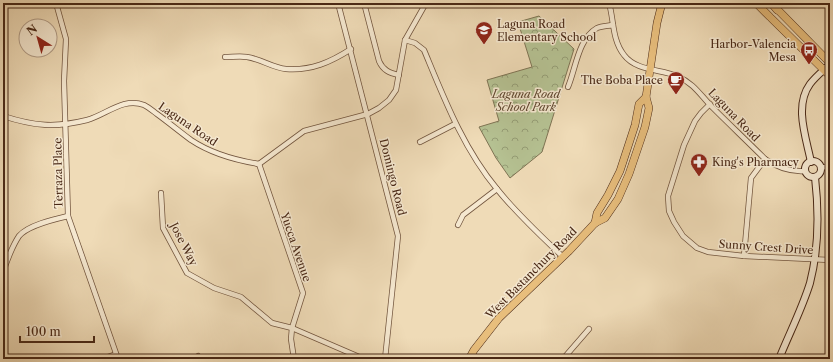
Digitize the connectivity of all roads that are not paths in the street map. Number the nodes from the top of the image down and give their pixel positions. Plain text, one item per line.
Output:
1 (56, 3) edge
2 (338, 3) edge
3 (364, 3) edge
4 (426, 3) edge
5 (609, 3) edge
6 (662, 3) edge
7 (756, 3) edge
8 (771, 3) edge
9 (613, 25) junction
10 (405, 40) junction
11 (350, 48) junction
12 (226, 57) dead end
13 (830, 63) edge
14 (650, 69) junction
15 (824, 70) junction
16 (399, 75) junction
17 (830, 76) edge
18 (568, 87) dead end
19 (646, 97) junction
20 (710, 104) junction
21 (368, 114) junction
22 (3, 116) edge
23 (66, 124) junction
24 (455, 124) junction
25 (420, 142) dead end
26 (765, 159) junction
27 (811, 162) junction
28 (259, 164) junction
29 (830, 166) edge
30 (820, 168) junction
31 (805, 171) junction
32 (815, 177) junction
33 (497, 189) junction
34 (161, 193) dead end
35 (68, 216) junction
36 (595, 223) junction
37 (458, 225) dead end
38 (744, 256) junction
39 (563, 257) junction
40 (815, 259) junction
41 (830, 260) edge
42 (3, 273) edge
43 (292, 328) junction
44 (589, 328) dead end
45 (116, 354) junction
46 (102, 359) edge
47 (118, 359) edge
48 (294, 359) edge
49 (364, 359) edge
50 (385, 359) edge
51 (469, 359) edge
52 (564, 359) edge
53 (779, 359) edge

1 - 23 street, Terraza Place
2 - 11 street, Domingo Road
3 - 16 street
4 - 10 street
5 - 9 street, Laguna Road
6 - 14 main road, West Bastanchury Road
7 - 15 main road
8 - 13 main road
9 - 14 street, Laguna Road
9 - 18 street
10 - 16 street
10 - 24 street
11 - 12 street
11 - 21 street, Domingo Road
13 - 15 street
14 - 19 main road, West Bastanchury Road
14 - 20 street, Laguna Road
15 - 17 main road
15 - 27 street
16 - 21 street
19 - 36 main road, West Bastanchury Road
19 - 36 main road, West Bastanchury Road
20 - 26 street, Laguna Road
20 - 38 street, Sunny Crest Drive
21 - 28 street
21 - 50 street, Domingo Road
22 - 23 street, Laguna Road
23 - 28 street, Laguna Road
23 - 35 street, Terraza Place
24 - 25 street
24 - 33 street
26 - 31 street, Laguna Road
26 - 38 street
27 - 30 street
27 - 31 street
28 - 43 street, Yucca Avenue
29 - 30 street
30 - 32 street
31 - 32 street
32 - 40 street
33 - 37 street
33 - 39 street
34 - 43 street, Jose Way
35 - 42 street
35 - 45 street, Terraza Place
36 - 39 main road, West Bastanchury Road
38 - 40 street, Sunny Crest Drive
39 - 51 main road, West Bastanchury Road
40 - 41 street, Sunny Crest Drive
40 - 53 street
43 - 48 street, Yucca Avenue
43 - 49 street, Jose Way
44 - 52 street
45 - 46 street
45 - 47 street, Terraza Place

